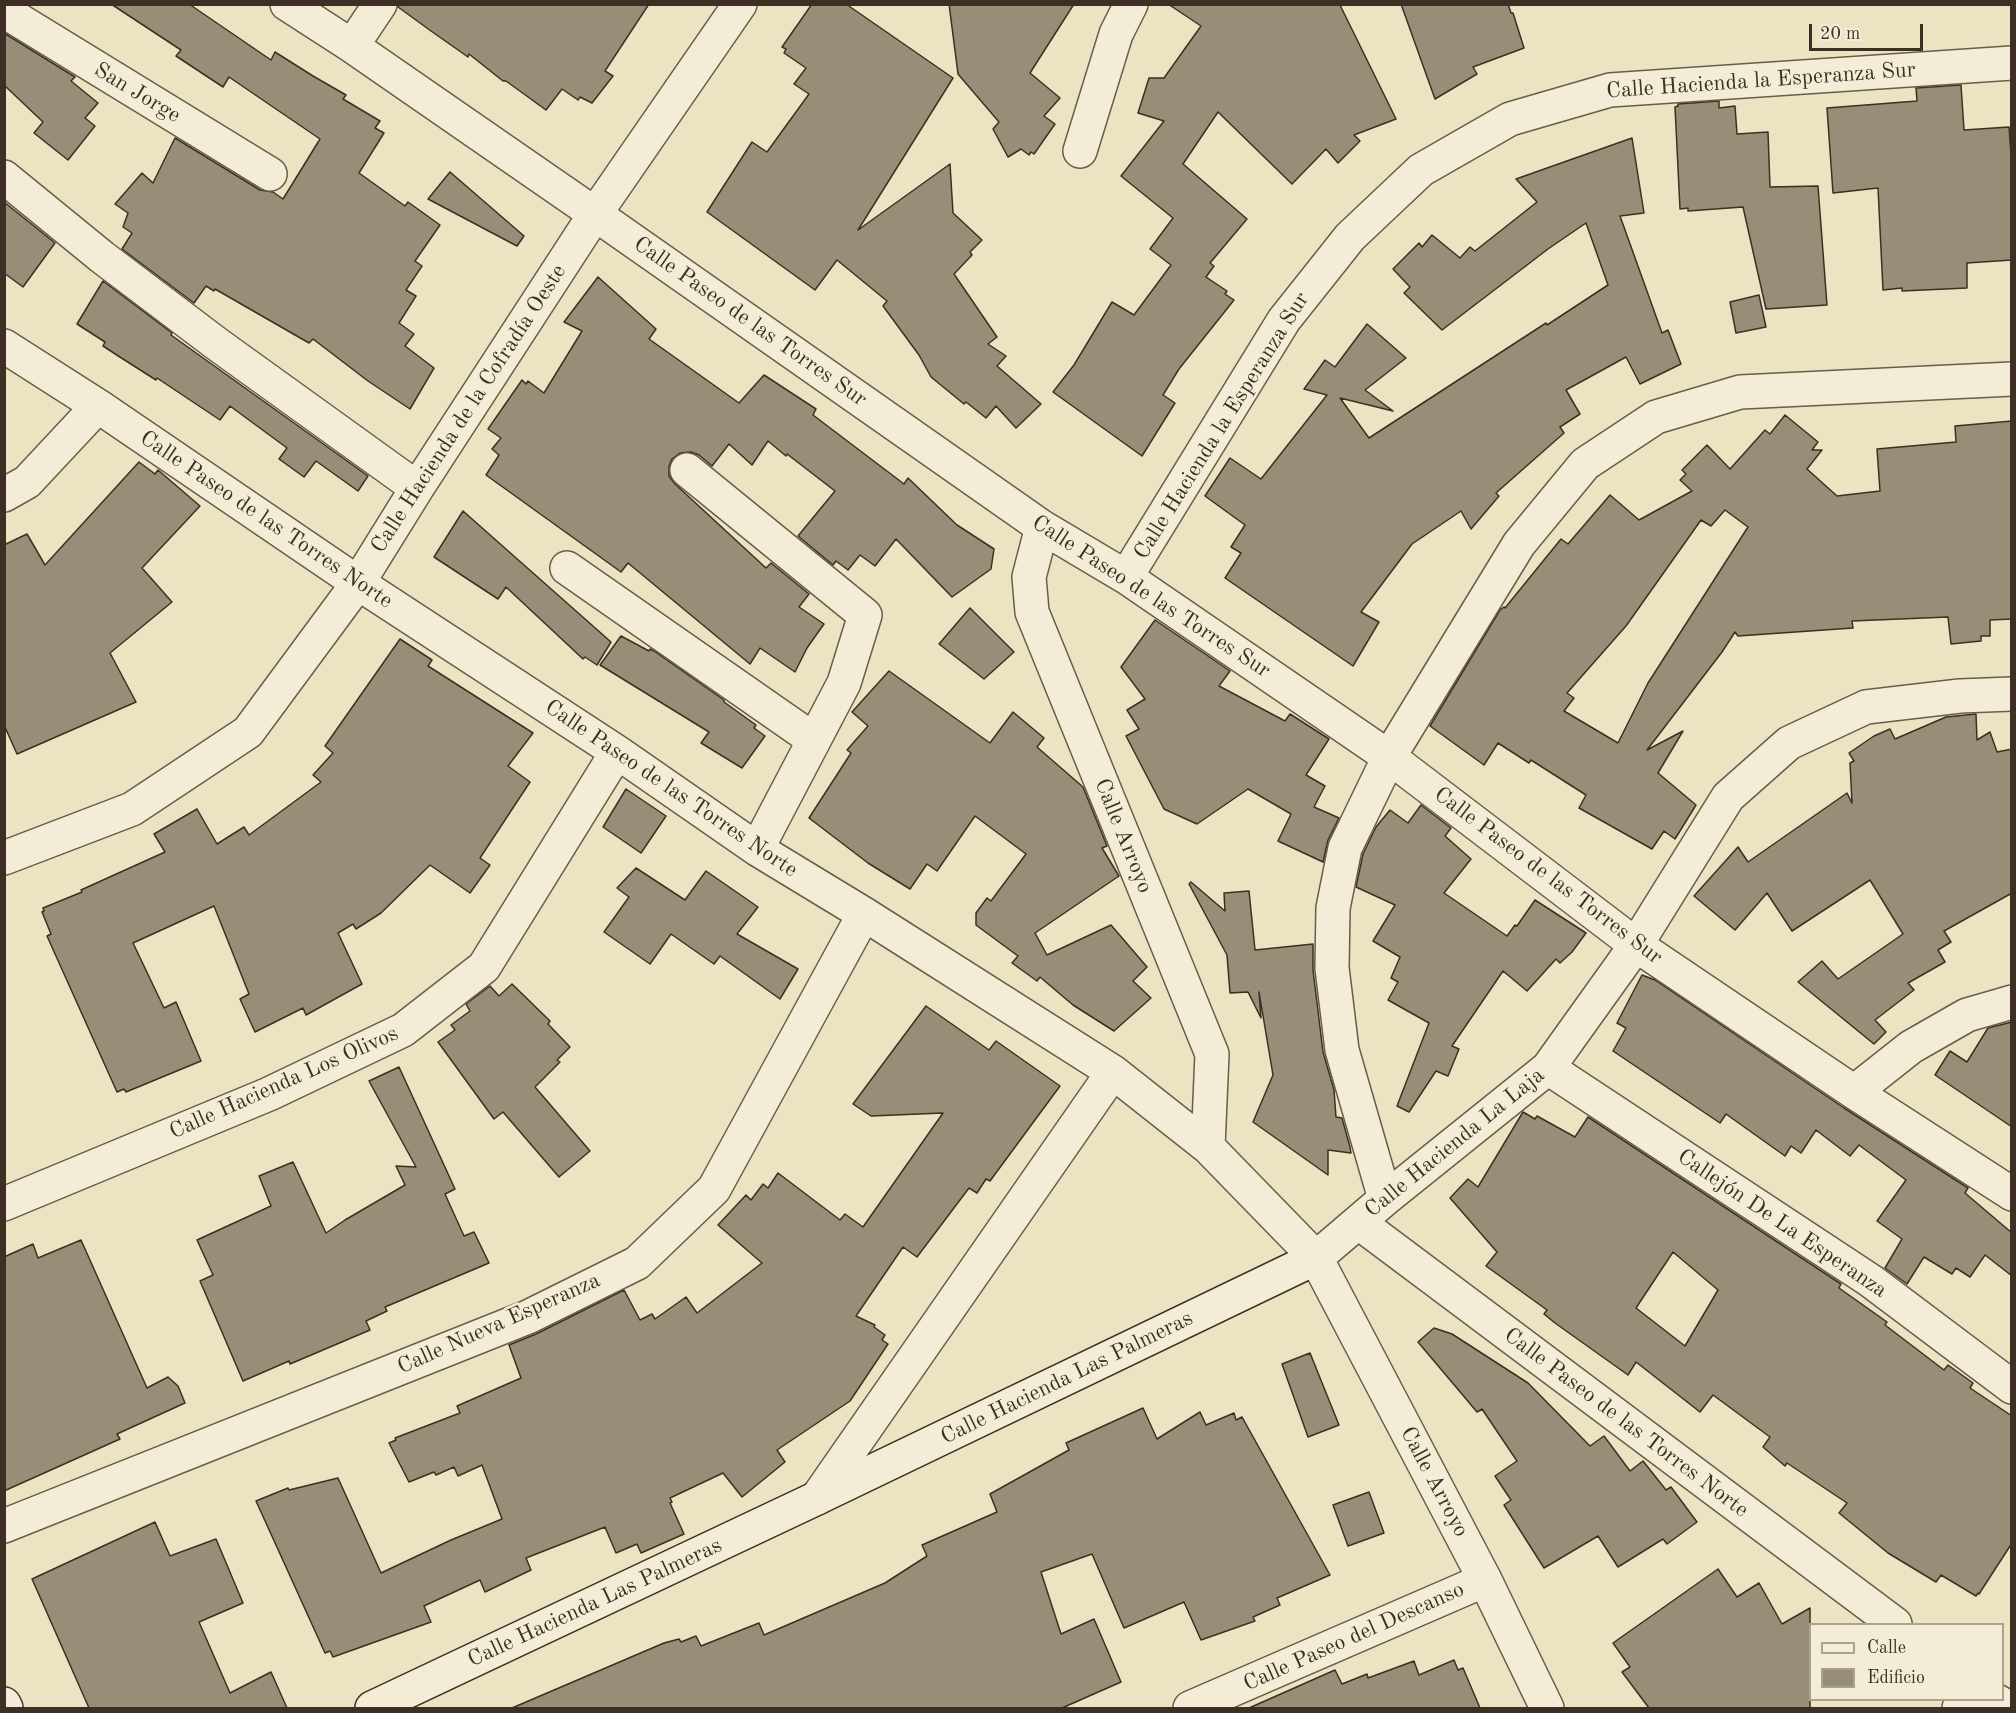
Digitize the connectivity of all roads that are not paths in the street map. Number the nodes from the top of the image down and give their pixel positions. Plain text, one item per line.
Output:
1 (287, 4) edge
2 (380, 4) edge
3 (740, 4) edge
4 (1131, 4) edge
5 (4, 11) edge
6 (352, 46) junction
7 (2012, 63) edge
8 (1080, 151) dead end
9 (270, 174) dead end
10 (4, 177) edge
11 (595, 213) junction
12 (4, 346) edge
13 (2012, 379) edge
14 (98, 406) junction
15 (687, 470) dead end
16 (417, 488) junction
17 (4, 495) edge
18 (1042, 527) junction
19 (567, 568) dead end
20 (1126, 577) junction
21 (358, 583) junction
22 (2012, 694) edge
23 (813, 740) junction
24 (616, 752) junction
25 (1389, 757) junction
26 (756, 849) junction
27 (4, 858) edge
28 (864, 914) junction
29 (1636, 945) junction
30 (2012, 1002) edge
31 (1548, 1068) junction
32 (1113, 1072) junction
33 (1854, 1092) junction
34 (1208, 1147) junction
35 (2012, 1194) edge
36 (1385, 1198) junction
37 (4, 1204) edge
38 (1358, 1222) junction
39 (1316, 1258) junction
40 (2012, 1387) edge
41 (818, 1498) junction
42 (4, 1526) edge
43 (1485, 1580) junction
44 (1894, 1623) edge
45 (1978, 1701) edge
46 (4, 1704) edge
47 (6, 1708) edge
48 (372, 1708) edge
49 (1190, 1708) edge
50 (1547, 1708) edge
51 (1959, 1708) edge

1 - 6 street, Calle Paseo de las Torres Sur
2 - 6 street
3 - 11 street, Calle Hacienda de la Cofradía Oeste
4 - 8 street
5 - 9 street, San Jorge
6 - 11 street, Calle Paseo de las Torres Sur
7 - 20 street, Calle Hacienda la Esperanza Sur
10 - 16 street
11 - 16 street, Calle Hacienda de la Cofradía Oeste
11 - 18 street, Calle Paseo de las Torres Sur
12 - 14 street, Calle Paseo de las Torres Norte
13 - 25 street
14 - 17 street
14 - 21 street, Calle Paseo de las Torres Norte
15 - 23 street
16 - 21 street, Calle Hacienda de la Cofradía Oeste
18 - 20 street, Calle Paseo de las Torres Sur
18 - 34 street, Calle Arroyo
19 - 23 street
20 - 25 street, Calle Paseo de las Torres Sur
21 - 24 street, Calle Paseo de las Torres Norte
21 - 27 street, Calle Hacienda de la Cofradía Oeste
22 - 29 street, Calle Hacienda La Laja
23 - 26 street
24 - 26 street, Calle Paseo de las Torres Norte
24 - 37 street, Calle Hacienda Los Olivos
25 - 29 street, Calle Paseo de las Torres Sur
25 - 36 street
26 - 28 street, Calle Paseo de las Torres Norte
28 - 32 street, Calle Paseo de las Torres Norte
28 - 42 street, Calle Nueva Esperanza
29 - 31 street, Calle Hacienda La Laja
29 - 33 street, Calle Paseo de las Torres Sur
30 - 33 street
31 - 36 street, Calle Hacienda La Laja
31 - 40 street, Callejón De La Esperanza
32 - 34 street, Calle Paseo de las Torres Norte
32 - 41 street
33 - 35 street, Calle Paseo de las Torres Sur
34 - 39 street, Calle Paseo de las Torres Norte
36 - 38 street, Calle Hacienda La Laja
38 - 39 street, Calle Hacienda La Laja
38 - 44 street, Calle Paseo de las Torres Norte
39 - 41 street, Calle Hacienda Las Palmeras
39 - 43 street, Calle Arroyo
41 - 48 street, Calle Hacienda Las Palmeras
43 - 49 street, Calle Paseo del Descanso
43 - 50 street, Calle Arroyo
45 - 51 street
46 - 47 street

